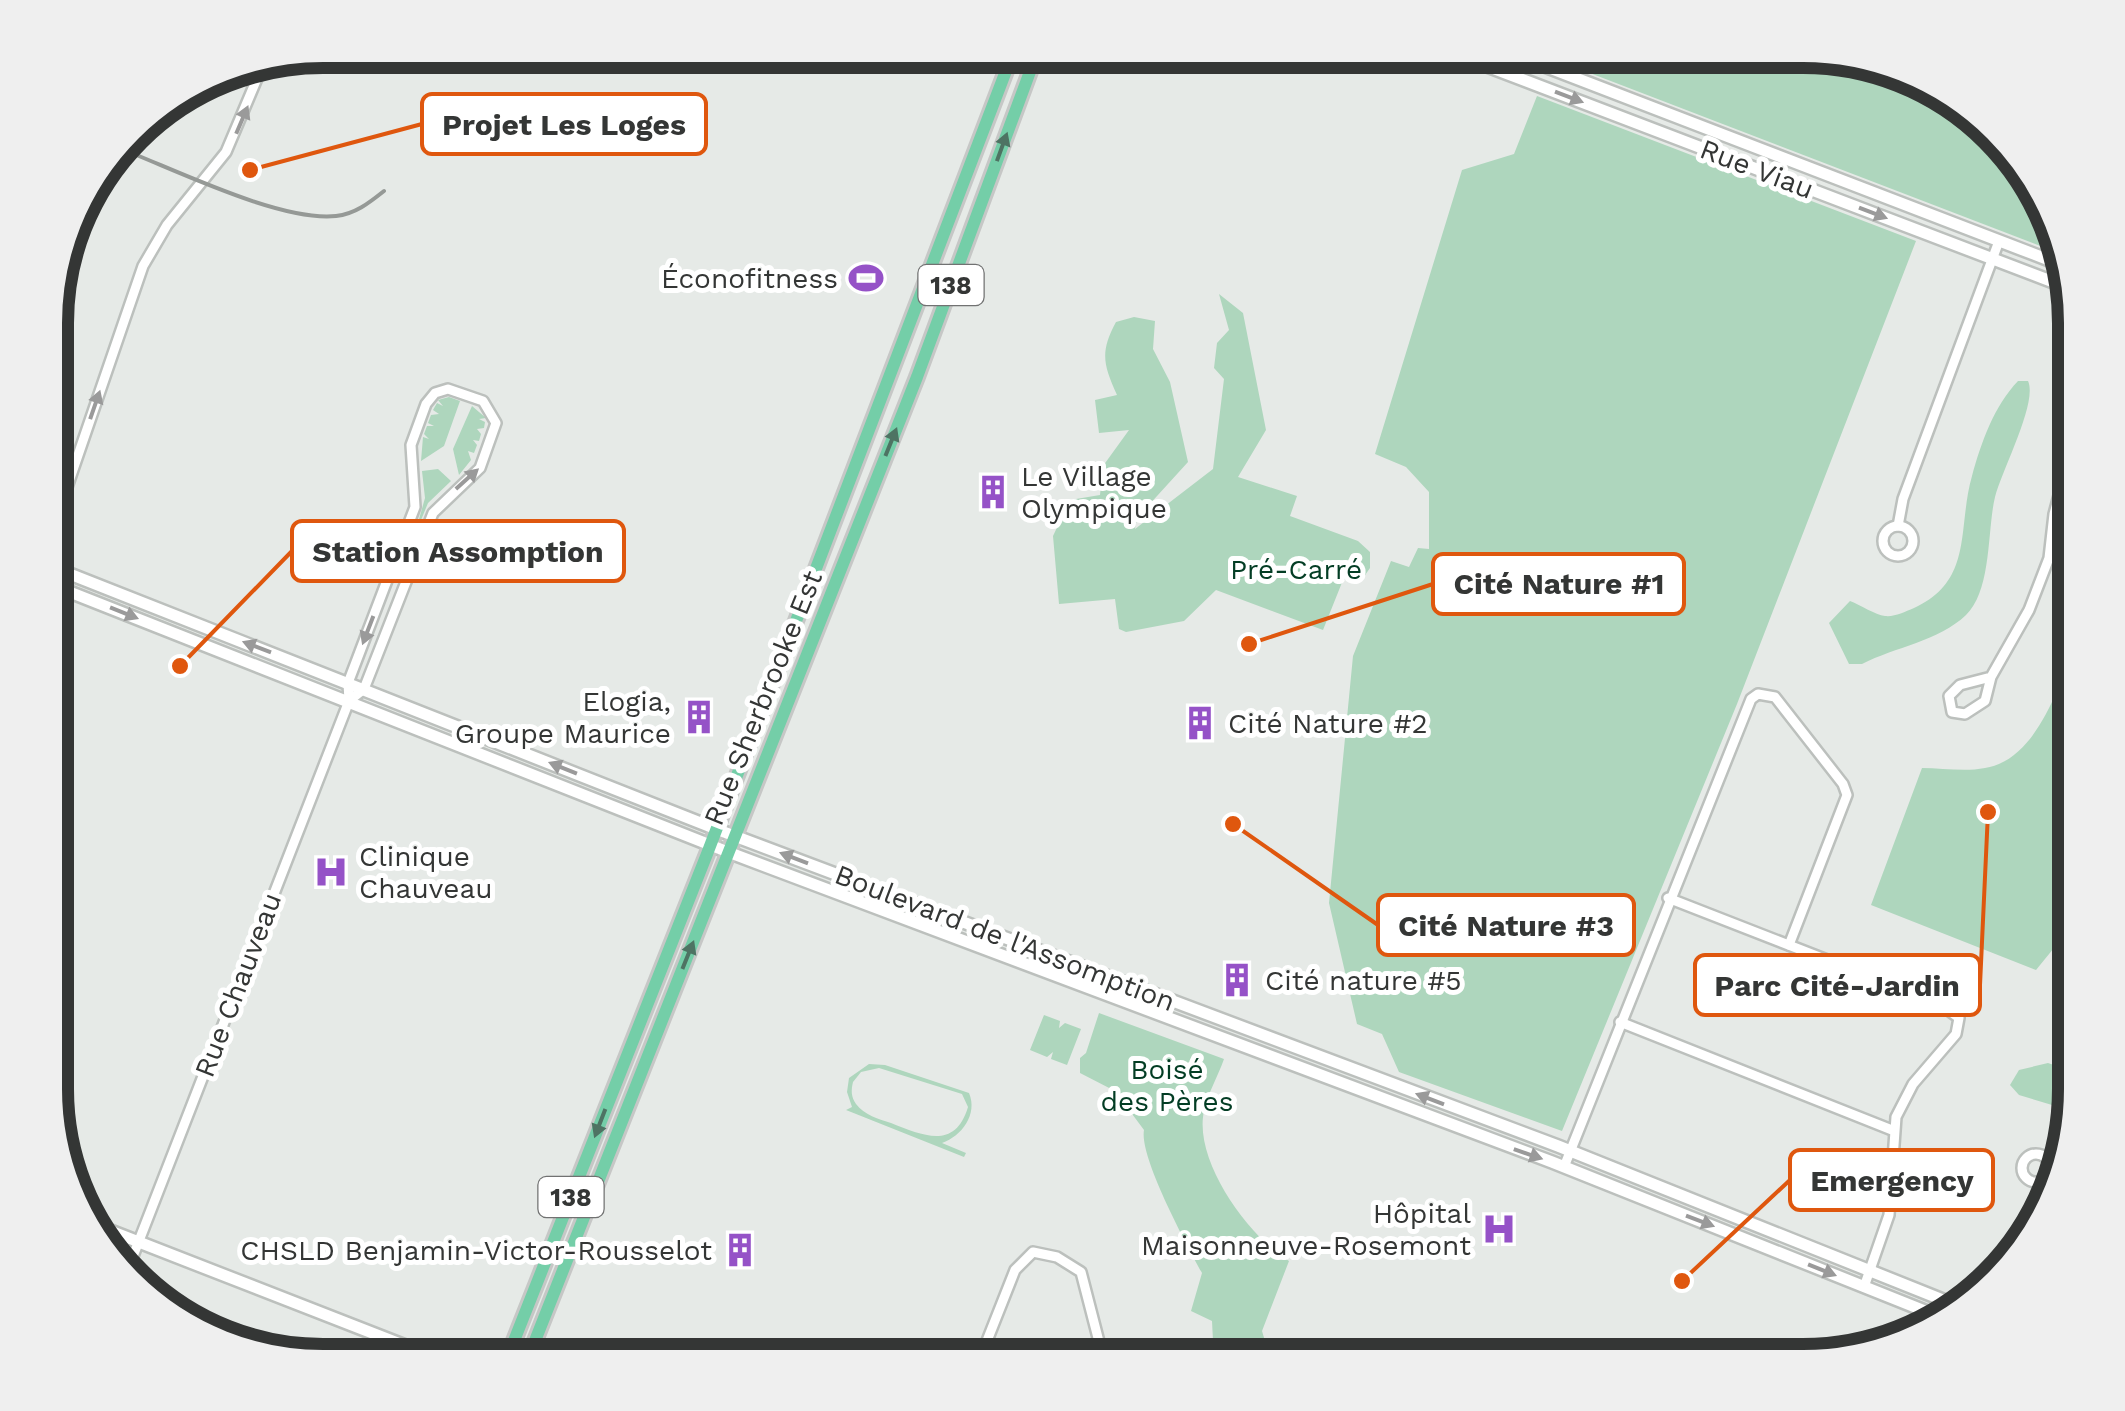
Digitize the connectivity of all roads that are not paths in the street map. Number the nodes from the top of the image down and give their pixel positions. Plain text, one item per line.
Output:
1 (1008, 67) edge
2 (1032, 67) edge
3 (1489, 67) edge
4 (1547, 67) edge
5 (258, 76) edge
6 (963, 185) junction
7 (985, 194) junction
8 (1998, 241) junction
9 (1992, 259) junction
10 (2050, 260) edge
11 (2054, 282) edge
12 (67, 487) edge
13 (2057, 503) edge
14 (1898, 526) dead end
15 (67, 573) edge
16 (67, 591) edge
17 (1991, 677) junction
18 (348, 682) junction
19 (364, 689) junction
20 (349, 701) junction
21 (654, 804) junction
22 (648, 820) junction
23 (716, 829) junction
24 (735, 836) junction
25 (710, 845) junction
26 (728, 852) junction
27 (1668, 898) junction
28 (1789, 946) junction
29 (1620, 1022) junction
30 (1892, 1130) junction
31 (1570, 1152) junction
32 (1564, 1168) junction
33 (112, 1231) edge
34 (139, 1242) junction
35 (132, 1258) edge
36 (1869, 1272) junction
37 (1864, 1287) junction
38 (1943, 1300) edge
39 (1925, 1311) edge
40 (1100, 1343) edge
41 (400, 1344) edge
42 (513, 1344) edge
43 (534, 1344) edge
44 (986, 1344) edge

1 - 6 main road, Rue Sherbrooke Est / 138
7 -> 2 main road, Rue Sherbrooke Est / 138
3 -> 9 street, Rue Viau
4 - 8 street, Rue Viau
12 -> 5 street
6 - 7 main road
6 - 23 main road, Rue Sherbrooke Est / 138
24 -> 7 main road, Rue Sherbrooke Est / 138
8 - 9 street
8 - 10 street, Rue Viau
9 - 11 street, Rue Viau
9 - 14 street
13 - 17 street
18 -> 15 street, Boulevard de l'Assomption
16 -> 20 street, Boulevard de l'Assomption
17 - 17 street
18 - 19 street, Boulevard de l'Assomption
19 -> 18 street, Rue Chauveau
18 - 20 street, Rue Chauveau
19 - 20 street, Rue Chauveau
21 -> 19 street, Boulevard de l'Assomption
20 - 22 street, Boulevard de l'Assomption
20 - 34 street, Rue Chauveau
21 - 22 street
21 - 23 street, Boulevard de l'Assomption
22 - 25 street, Boulevard de l'Assomption
23 - 24 street, Boulevard de l'Assomption
23 - 25 main road, Rue Sherbrooke Est / 138
24 - 26 main road, Rue Sherbrooke Est / 138
31 -> 24 street, Boulevard de l'Assomption
25 - 26 street, Boulevard de l'Assomption
25 -> 42 main road, Rue Sherbrooke Est / 138
26 -> 32 street, Boulevard de l'Assomption
43 -> 26 main road, Rue Sherbrooke Est / 138
27 - 28 street
27 - 28 street
27 - 29 street
28 - 30 street
29 - 30 street
29 - 31 street
30 - 36 street
31 - 32 street
31 - 36 street, Boulevard de l'Assomption
32 -> 37 street, Boulevard de l'Assomption
33 - 34 street
34 - 35 street, Rue Chauveau
34 - 41 street
36 - 37 street
36 - 38 street, Boulevard de l'Assomption
37 - 39 street, Boulevard de l'Assomption
40 - 44 street

